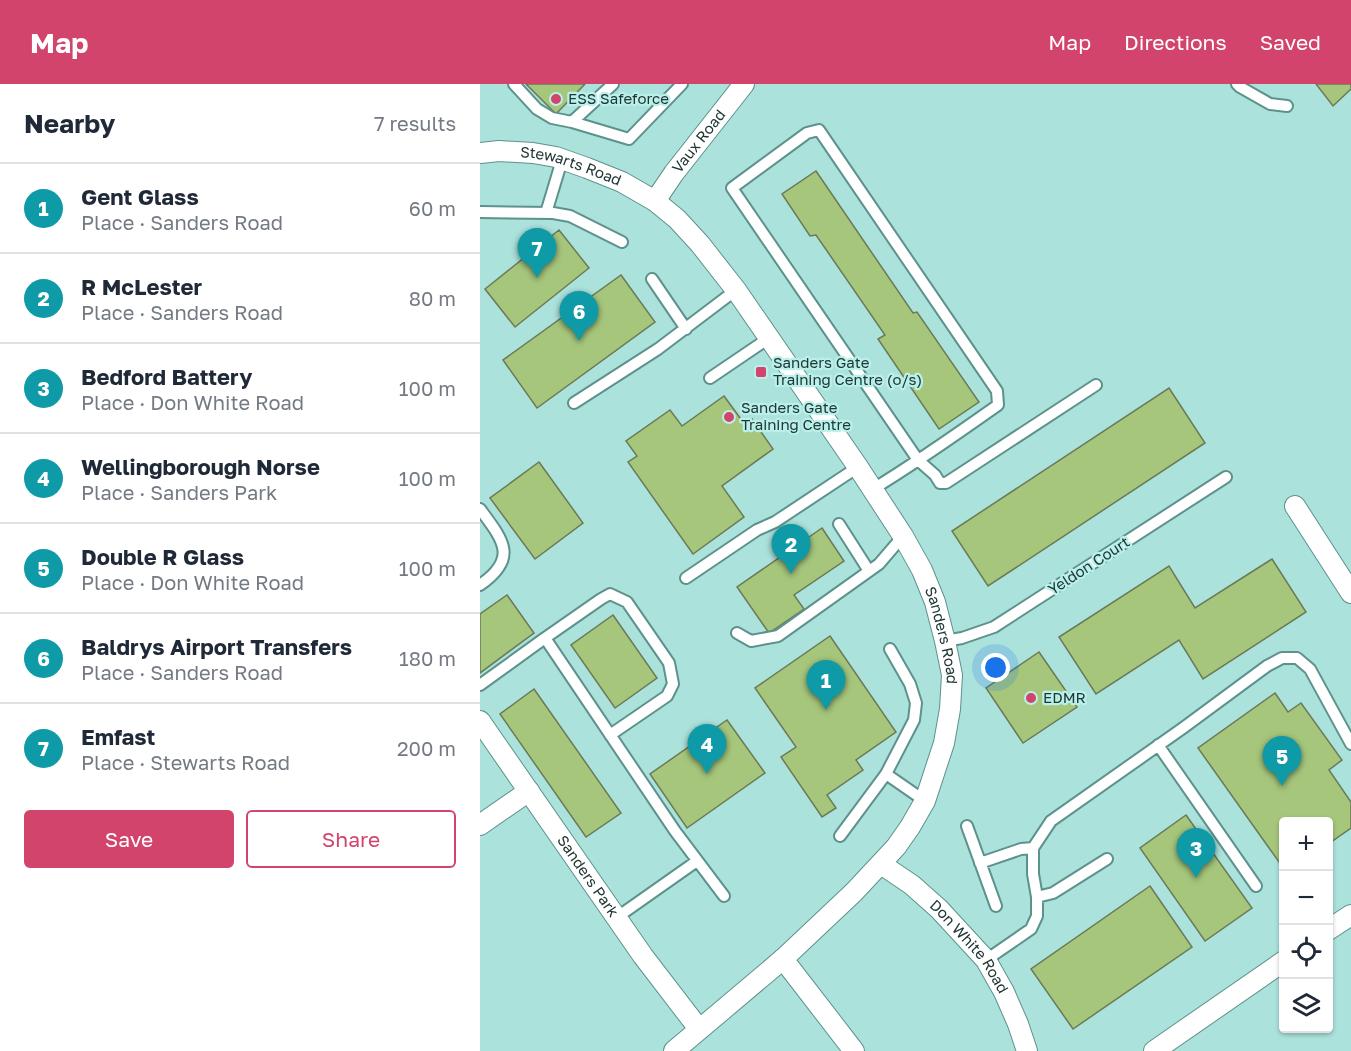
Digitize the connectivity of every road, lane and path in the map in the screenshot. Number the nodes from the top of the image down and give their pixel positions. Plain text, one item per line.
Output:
1 (514, 84) edge
2 (613, 84) edge
3 (682, 84) edge
4 (744, 84) edge
5 (1237, 84) edge
6 (1287, 106) dead end
7 (573, 122) junction
8 (480, 153) edge
9 (562, 160) junction
10 (655, 201) junction
11 (480, 212) edge
12 (546, 213) junction
13 (622, 242) dead end
14 (652, 279) dead end
15 (736, 290) junction
16 (686, 329) junction
17 (769, 338) junction
18 (710, 378) dead end
19 (1096, 385) dead end
20 (574, 403) dead end
21 (918, 460) junction
22 (858, 467) junction
23 (1226, 477) dead end
24 (873, 489) junction
25 (1294, 506) dead end
26 (480, 509) edge
27 (839, 524) dead end
28 (903, 536) junction
29 (869, 571) junction
30 (686, 578) dead end
31 (480, 585) edge
32 (1349, 585) edge
33 (737, 633) dead end
34 (545, 639) junction
35 (945, 641) junction
36 (890, 649) dead end
37 (480, 684) edge
38 (480, 721) edge
39 (610, 735) junction
40 (1351, 744) edge
41 (1158, 745) junction
42 (886, 774) junction
43 (529, 791) junction
44 (925, 801) junction
45 (480, 825) edge
46 (967, 826) dead end
47 (840, 836) dead end
48 (1033, 848) junction
49 (1107, 859) dead end
50 (697, 861) junction
51 (980, 863) junction
52 (881, 864) junction
53 (1256, 886) dead end
54 (724, 896) dead end
55 (1037, 897) junction
56 (996, 906) dead end
57 (1351, 915) edge
58 (616, 918) junction
59 (1333, 927) edge
60 (783, 959) junction
61 (986, 960) junction
62 (1279, 964) edge
63 (699, 1029) junction
64 (674, 1051) edge
65 (854, 1051) edge
66 (1027, 1051) edge
67 (1154, 1051) edge

1 - 7 lane
2 - 7 lane
3 - 7 lane
4 - 10 street, Vaux Road
5 - 6 lane
8 - 9 street, Stewarts Road
9 - 10 street, Stewarts Road
9 - 12 lane
10 - 15 street, Sanders Road
11 - 12 lane
12 - 13 lane
14 - 16 lane
15 - 16 lane
15 - 17 street, Sanders Road
16 - 20 lane
17 - 18 lane
17 - 22 street, Sanders Road
19 - 21 lane
21 - 21 lane
21 - 24 lane
22 - 24 street, Sanders Road
22 - 30 lane
23 - 35 lane, Yeldon Court
24 - 28 street, Sanders Road
25 - 32 street
26 - 31 lane
27 - 29 lane
28 - 29 lane
28 - 35 street, Sanders Road
29 - 33 lane
34 - 37 lane
34 - 39 lane
34 - 39 lane
35 - 44 street, Sanders Road
36 - 42 lane
38 - 43 street, Sanders Park
39 - 50 lane
40 - 41 lane
41 - 48 lane
41 - 53 lane
42 - 44 lane
42 - 47 lane
43 - 45 street
43 - 58 street, Sanders Park
44 - 52 street, Sanders Road
46 - 51 lane
48 - 51 lane
48 - 55 lane
49 - 55 lane
50 - 54 lane
50 - 58 lane
51 - 56 lane
52 - 60 street, Sanders Road
52 - 61 street, Don White Road
55 - 61 lane
57 - 59 street
58 - 63 street, Sanders Park
60 - 63 street, Sanders Road
60 - 65 street
61 - 66 street, Don White Road
62 - 67 street
63 - 64 street, Sanders Road

